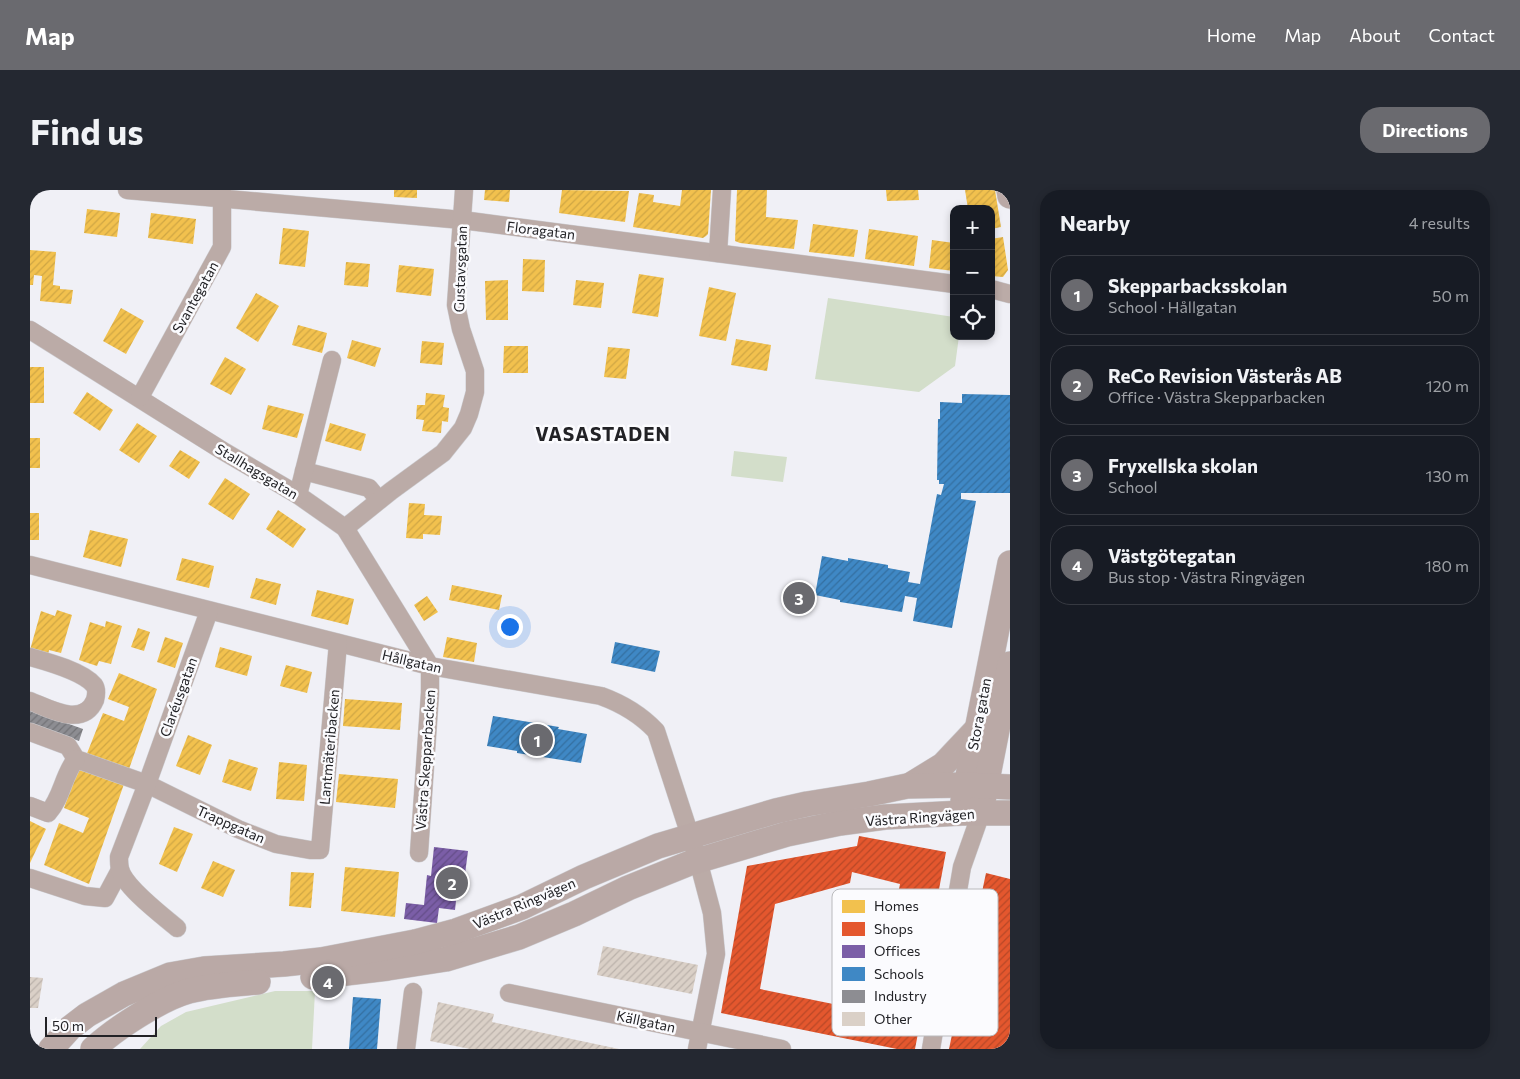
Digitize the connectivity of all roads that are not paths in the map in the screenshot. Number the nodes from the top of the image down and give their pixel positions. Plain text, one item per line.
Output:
1 (127, 190) edge
2 (464, 190) edge
3 (722, 190) edge
4 (1009, 190) edge
5 (222, 194) edge
6 (1010, 196) edge
7 (462, 220) junction
8 (718, 253) junction
9 (950, 283) edge
10 (995, 290) edge
11 (1010, 294) edge
12 (30, 330) edge
13 (332, 360) dead end
14 (140, 398) junction
15 (304, 471) junction
16 (298, 496) junction
17 (379, 500) junction
18 (345, 528) junction
19 (1010, 563) edge
20 (30, 565) edge
21 (209, 611) junction
22 (338, 643) junction
23 (30, 657) edge
24 (1010, 664) edge
25 (430, 666) junction
26 (30, 701) edge
27 (30, 732) edge
28 (986, 735) junction
29 (76, 759) junction
30 (1010, 764) edge
31 (147, 784) junction
32 (907, 786) junction
33 (978, 797) edge
34 (1010, 799) edge
35 (30, 806) edge
36 (1010, 814) edge
37 (690, 836) junction
38 (320, 850) joint
39 (419, 854) dead end
40 (698, 860) junction
41 (120, 870) junction
42 (30, 878) edge
43 (958, 889) edge
44 (177, 928) dead end
45 (413, 992) dead end
46 (509, 992) dead end
47 (700, 1032) junction
48 (933, 1036) edge
49 (51, 1049) edge
50 (93, 1049) edge
51 (406, 1049) edge
52 (697, 1049) edge
53 (782, 1049) edge
54 (931, 1049) edge

1 - 5 street, Floragatan
2 - 7 street, Gustavsgatan
3 - 8 street
4 - 6 main road
5 - 7 street, Floragatan
5 - 14 street, Svantegatan
7 - 8 street, Floragatan
7 - 17 street, Gustavsgatan
8 - 9 street, Floragatan
10 - 11 street
12 - 14 street, Stallhagsgatan
13 - 15 street
14 - 16 street, Stallhagsgatan
15 - 16 street
15 - 17 street
16 - 18 street, Stallhagsgatan
17 - 18 street, Gustavsgatan
18 - 25 street, Stallhagsgatan
19 - 28 main road, Stora gatan
20 - 21 street, Hållgatan
21 - 22 street, Hållgatan
21 - 31 street, Claréusgatan
22 - 25 street, Hållgatan
22 - 38 street, Lantmäteribacken
23 - 26 street
24 - 28 main road, Stora gatan
25 - 37 street, Hållgatan
25 - 39 street, Västra Skepparbacken
27 - 29 street
28 - 30 main road
28 - 32 main road
28 - 33 main road, Stora gatan
29 - 31 street
29 - 35 street
31 - 38 street, Trappgatan
31 - 41 street, Claréusgatan
32 - 33 main road, Västra Ringvägen
32 - 37 main road, Västra Ringvägen
33 - 34 main road
33 - 36 main road, Västra Ringvägen
33 - 40 main road, Västra Ringvägen
33 - 43 street, Stora gatan
37 - 40 street, Hållgatan
37 - 49 main road, Västra Ringvägen
40 - 47 street, Hållgatan
40 - 50 main road, Västra Ringvägen
41 - 42 street
41 - 44 street
45 - 51 street
46 - 47 street, Källgatan
47 - 52 street, Hållgatan
47 - 53 street, Källgatan
48 - 54 street, Stora gatan

